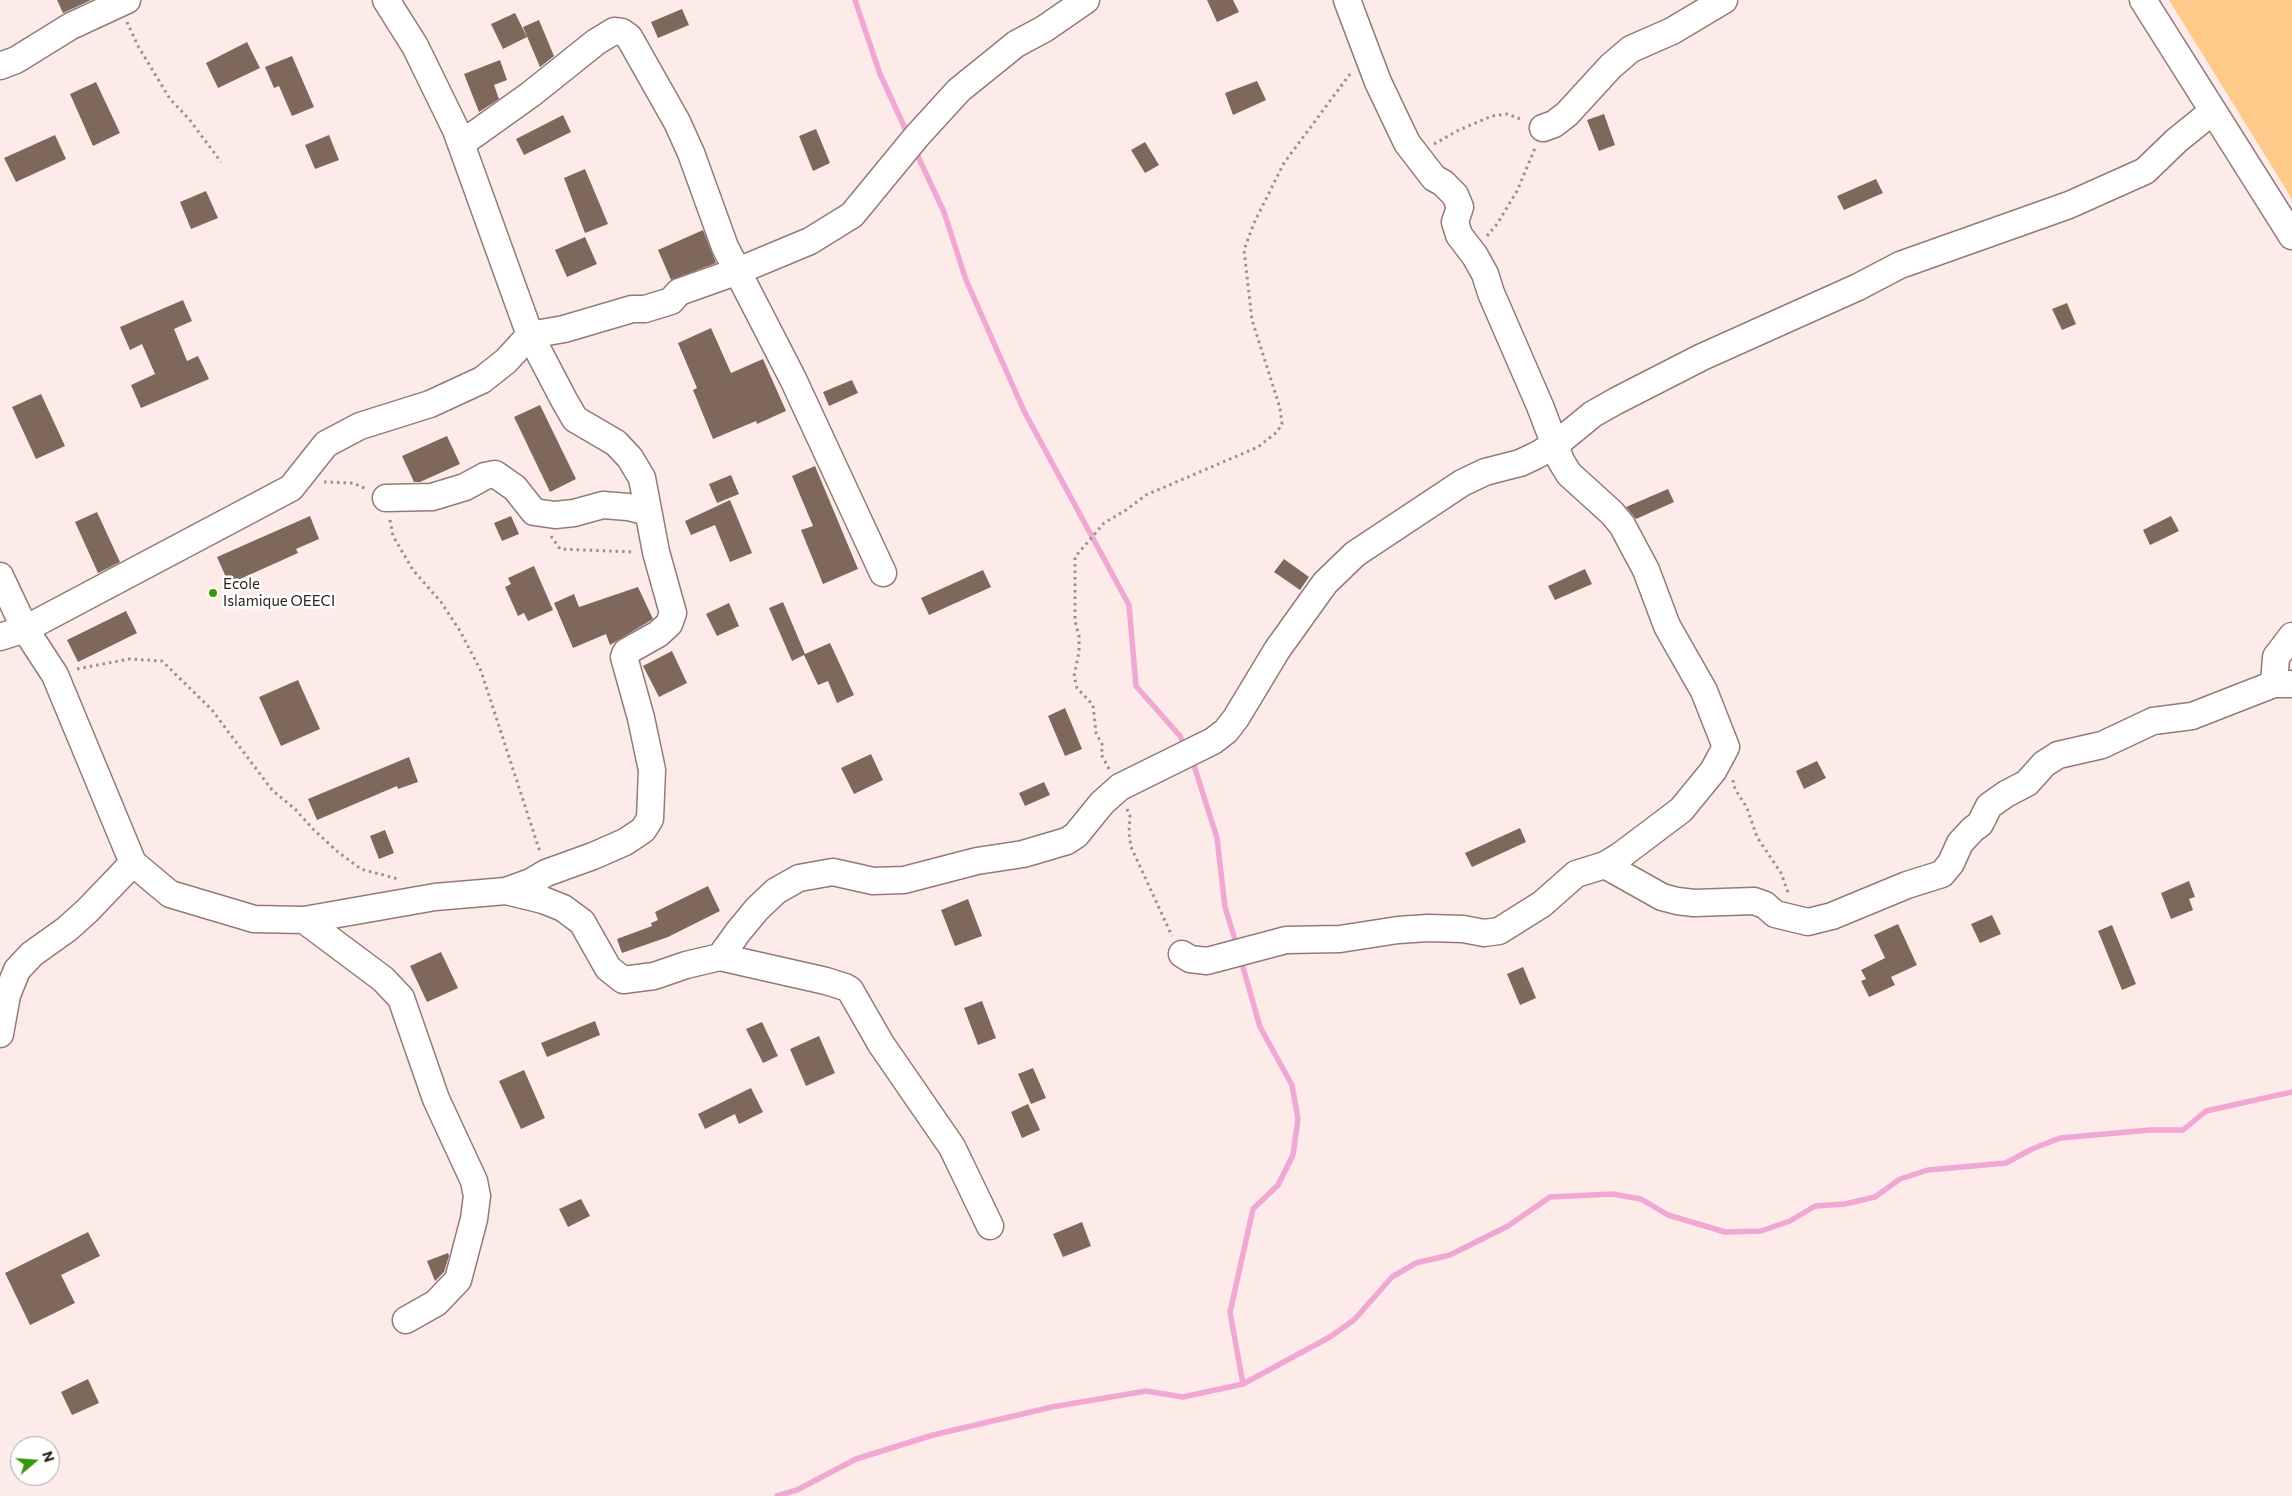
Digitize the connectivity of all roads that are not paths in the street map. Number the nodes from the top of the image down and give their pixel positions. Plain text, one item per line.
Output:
1 (386, 0) edge
2 (1086, 0) edge
3 (1347, 0) edge
4 (1724, 0) edge
5 (2143, 0) edge
6 (123, 2) edge
7 (0, 66) edge
8 (2213, 111) junction
9 (1543, 128) road end
10 (461, 144) junction
11 (2292, 236) edge
12 (738, 271) junction
13 (530, 335) junction
14 (1555, 445) junction
15 (386, 498) road end
16 (648, 512) junction
17 (883, 573) dead end
18 (0, 576) edge
19 (26, 629) junction
20 (2292, 636) edge
21 (0, 637) edge
22 (2283, 684) edge
23 (133, 863) junction
24 (1605, 865) junction
25 (506, 890) junction
26 (304, 920) junction
27 (1182, 954) road end
28 (720, 957) junction
29 (0, 1034) edge
30 (990, 1226) dead end
31 (406, 1320) dead end

1 - 10 street
2 - 12 street
3 - 14 street
4 - 9 street
5 - 8 street
6 - 7 street
8 - 11 street
8 - 14 street
10 - 12 street
10 - 13 street
12 - 13 street
12 - 17 street
13 - 16 street
13 - 19 street
14 - 24 street
14 - 28 street
15 - 16 street
16 - 25 street
18 - 19 street
19 - 21 street
19 - 23 street
20 - 22 street
22 - 24 street
23 - 26 street
23 - 29 street
24 - 27 street
25 - 26 street
25 - 28 street
26 - 31 street
28 - 30 street

